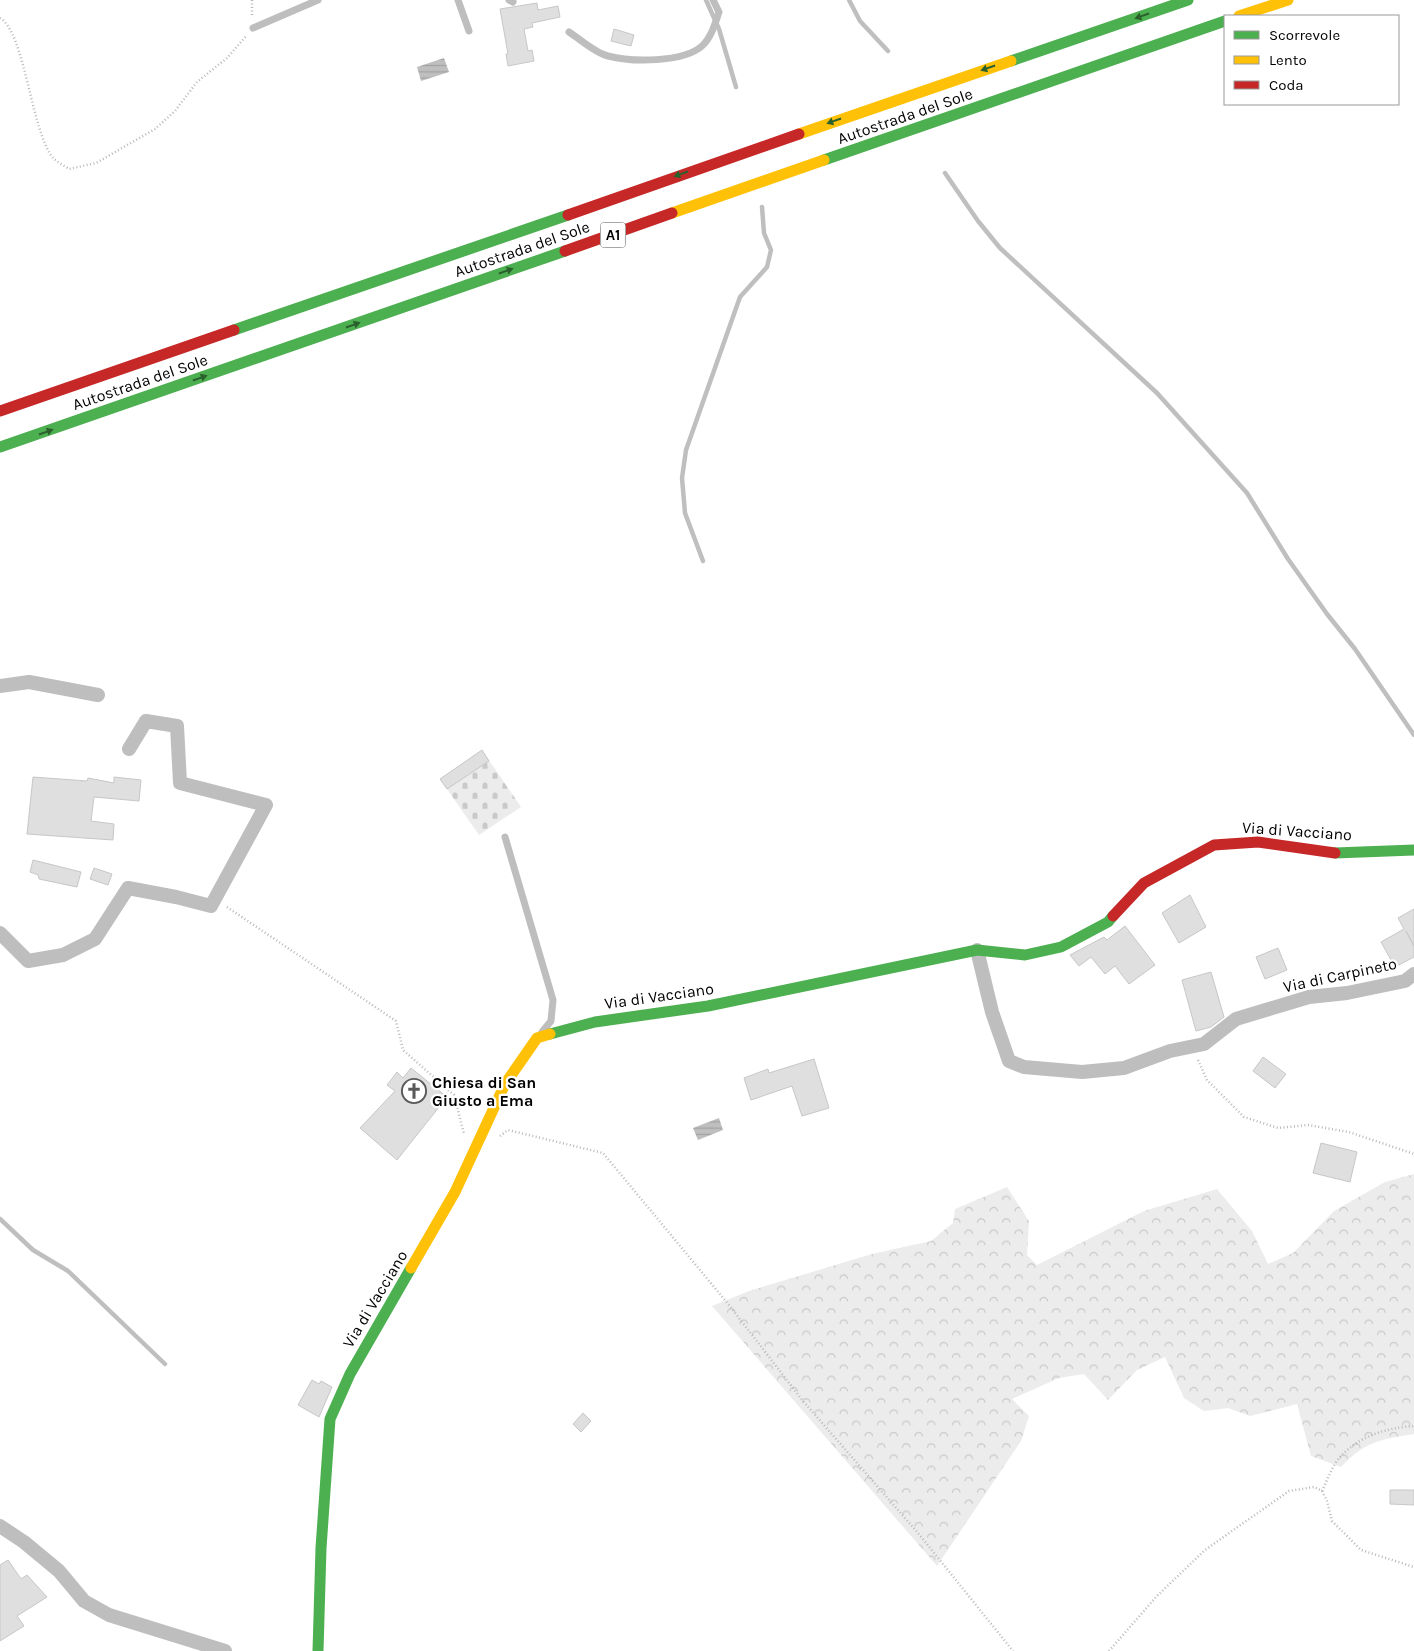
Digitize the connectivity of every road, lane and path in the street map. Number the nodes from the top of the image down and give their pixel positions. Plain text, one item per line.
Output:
1 (252, 0) edge
2 (318, 0) edge
3 (458, 0) edge
4 (713, 0) edge
5 (1188, 0) edge
6 (1288, 0) edge
7 (1242, 15) edge
8 (0, 18) edge
9 (1224, 21) edge
10 (253, 28) junction
11 (469, 31) dead end
12 (569, 32) dead end
13 (0, 411) edge
14 (0, 448) edge
15 (0, 686) edge
16 (98, 694) dead end
17 (130, 749) dead end
18 (505, 837) dead end
19 (1414, 850) edge
20 (215, 899) junction
21 (0, 933) edge
22 (977, 950) junction
23 (1414, 974) edge
24 (537, 1038) junction
25 (1192, 1047) junction
26 (493, 1142) dead end
27 (1414, 1154) edge
28 (470, 1159) junction
29 (1414, 1426) edge
30 (1322, 1491) junction
31 (0, 1526) edge
32 (1414, 1566) edge
33 (225, 1651) edge
34 (318, 1651) edge
35 (1013, 1651) edge
36 (1109, 1651) edge

1 - 10 path
2 - 10 lane
3 - 11 lane
4 - 12 lane
5 -> 13 main road, Autostrada del Sole / A1
6 - 7 main road
8 - 10 path
14 -> 9 main road, Autostrada del Sole / A1
15 - 16 street
17 - 20 street
18 - 24 lane
19 - 22 main road, Via di Vacciano
20 - 21 street
20 - 28 path
22 - 24 main road, Via di Vacciano
22 - 25 street, Via di Carpineto
23 - 25 street, Via di Carpineto
24 - 28 main road, Via di Vacciano
25 - 27 path
26 - 35 path
28 - 34 main road, Via di Vacciano
29 - 30 path
30 - 32 path
30 - 36 path
31 - 33 street

